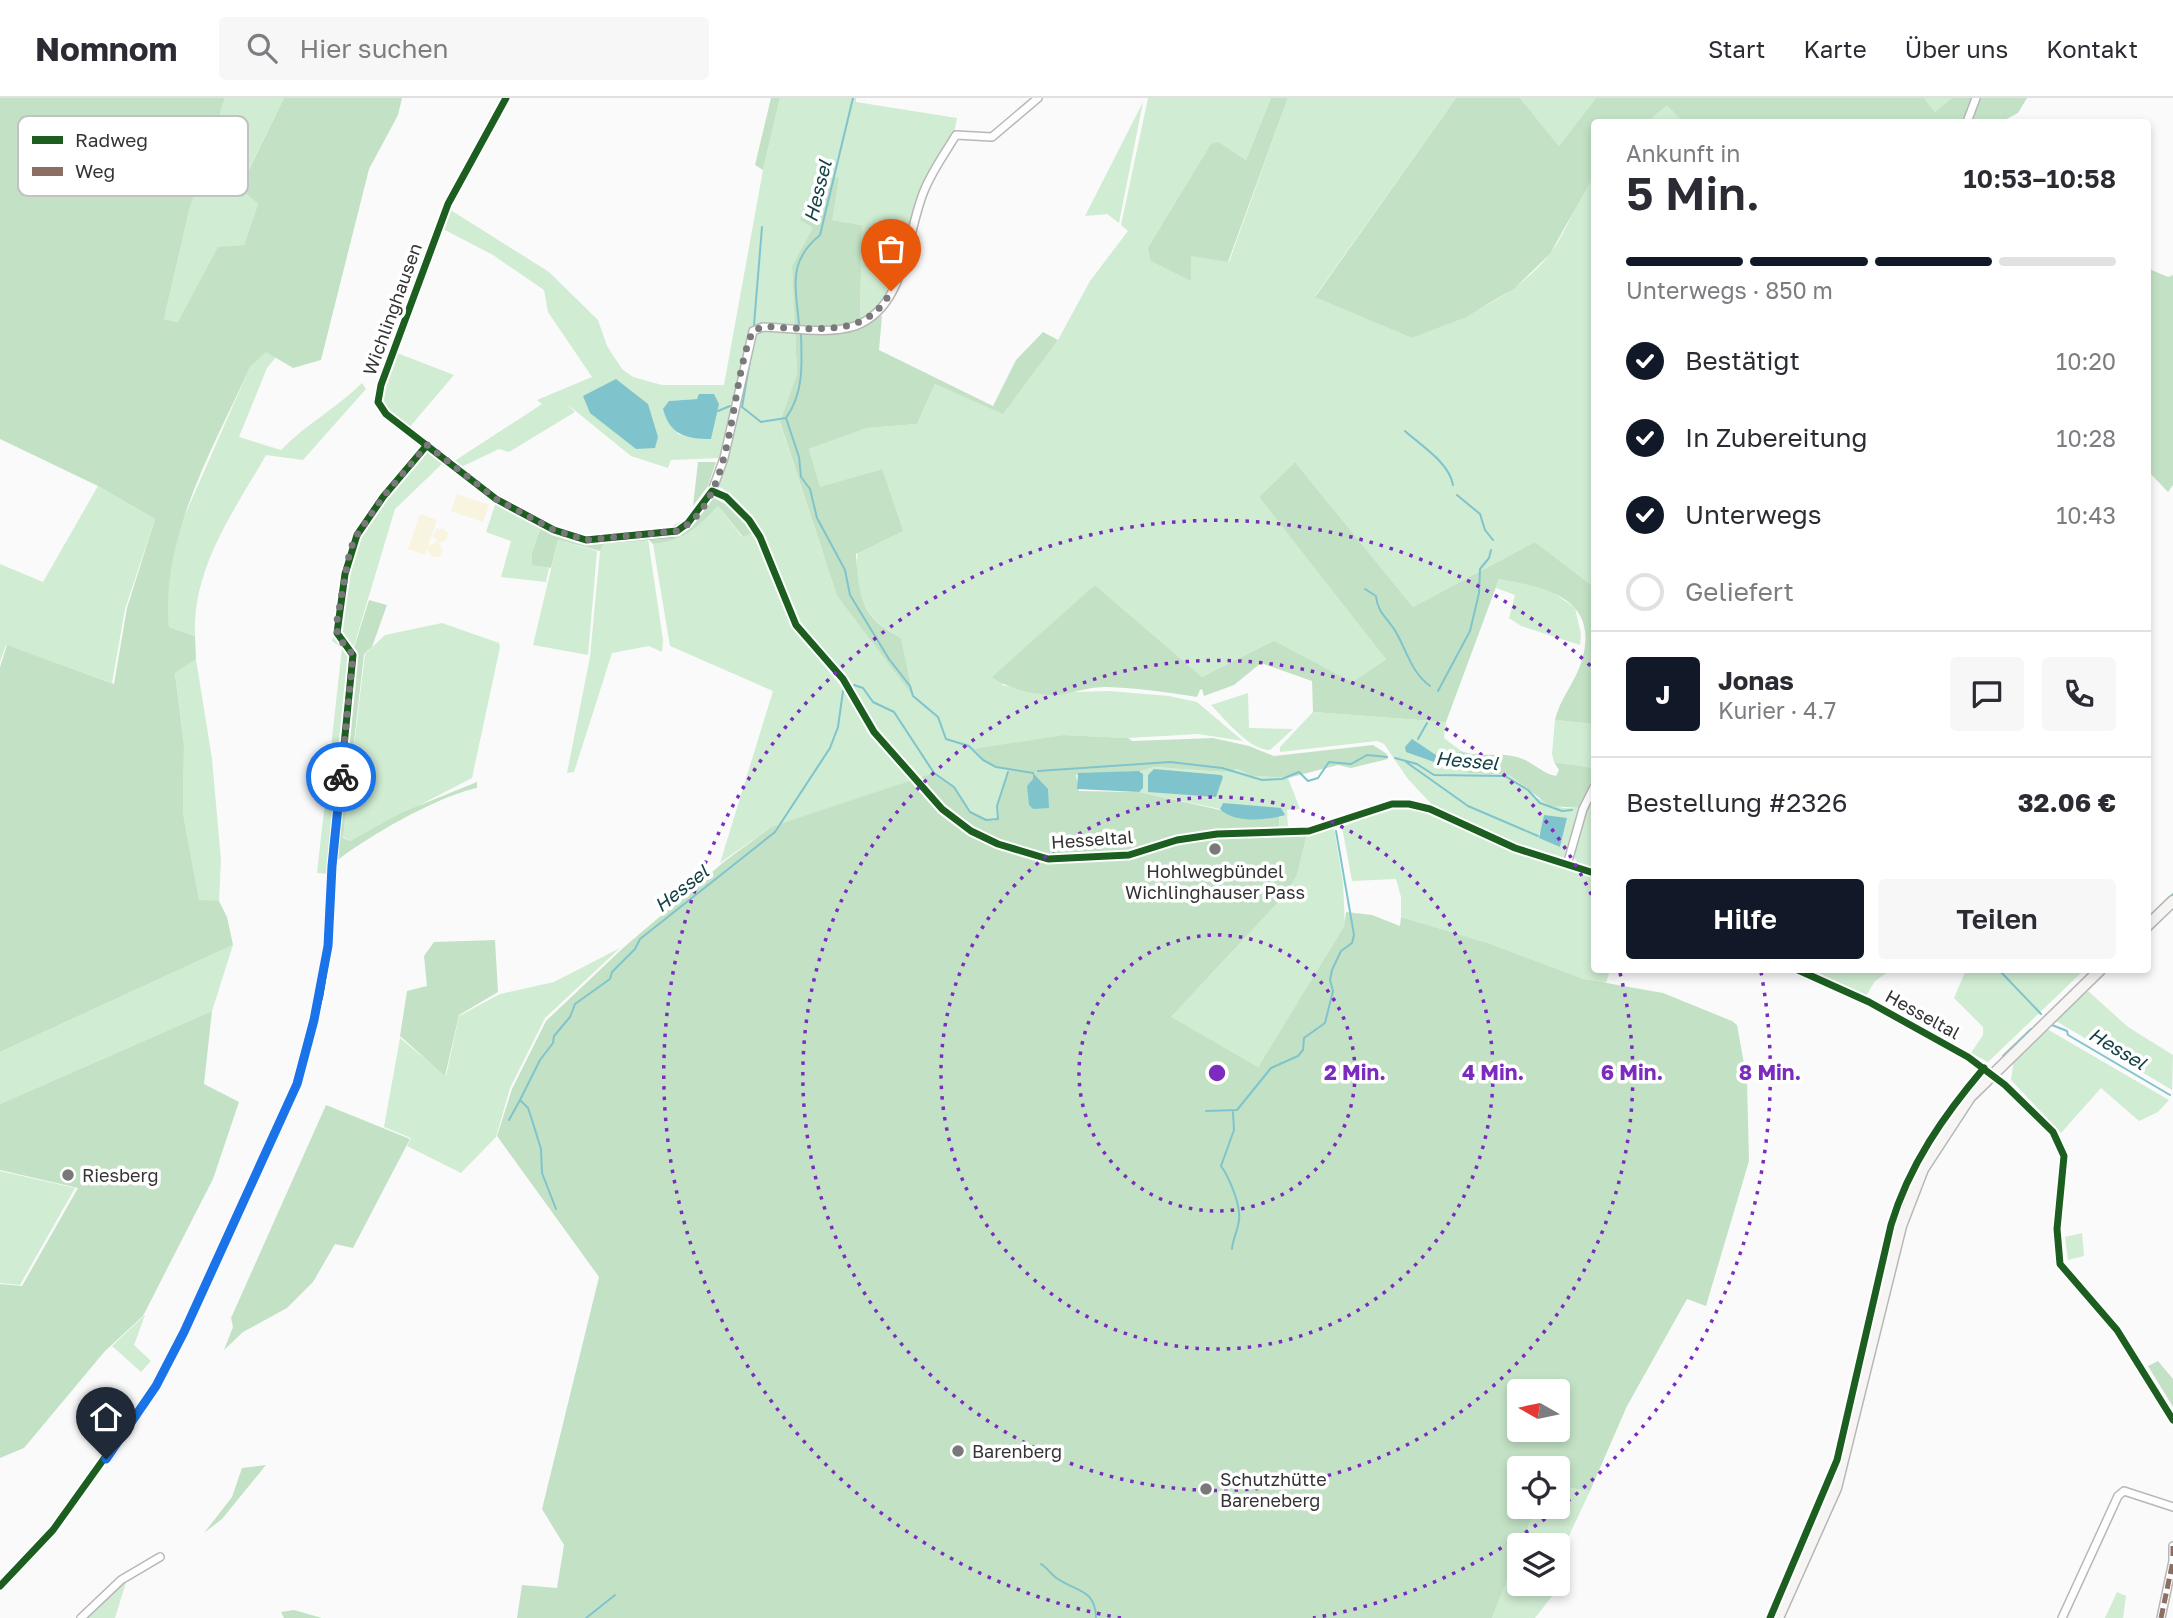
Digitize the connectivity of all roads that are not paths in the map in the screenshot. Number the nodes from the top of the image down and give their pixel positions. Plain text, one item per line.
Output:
1 (506, 98) edge
2 (1038, 98) edge
3 (1976, 98) edge
4 (1968, 119) edge
5 (427, 445) junction
6 (712, 491) junction
7 (1591, 793) edge
8 (1567, 865) junction
9 (1591, 872) edge
10 (2173, 901) edge
11 (2151, 922) edge
12 (1805, 973) edge
13 (2097, 973) edge
14 (1992, 1074) junction
15 (2173, 1420) edge
16 (2173, 1507) edge
17 (2173, 1546) edge
18 (160, 1557) dead end
19 (2173, 1560) edge
20 (0, 1586) edge
21 (81, 1618) edge
22 (1778, 1618) edge
23 (2062, 1618) edge
24 (2161, 1618) edge

1 - 5 street, Wichlinghausen
2 - 6 street, Wichlinghausen
3 - 4 street
5 - 6 street, Wichlinghausen
5 - 20 street
6 - 8 street, Hesseltal
7 - 8 street
8 - 9 street, Hesseltal
10 - 11 main road
12 - 14 street, Hesseltal
13 - 14 main road
14 - 15 street, Hesseltal
14 - 22 main road
16 - 23 street
17 - 19 street
18 - 21 street
19 - 24 street

